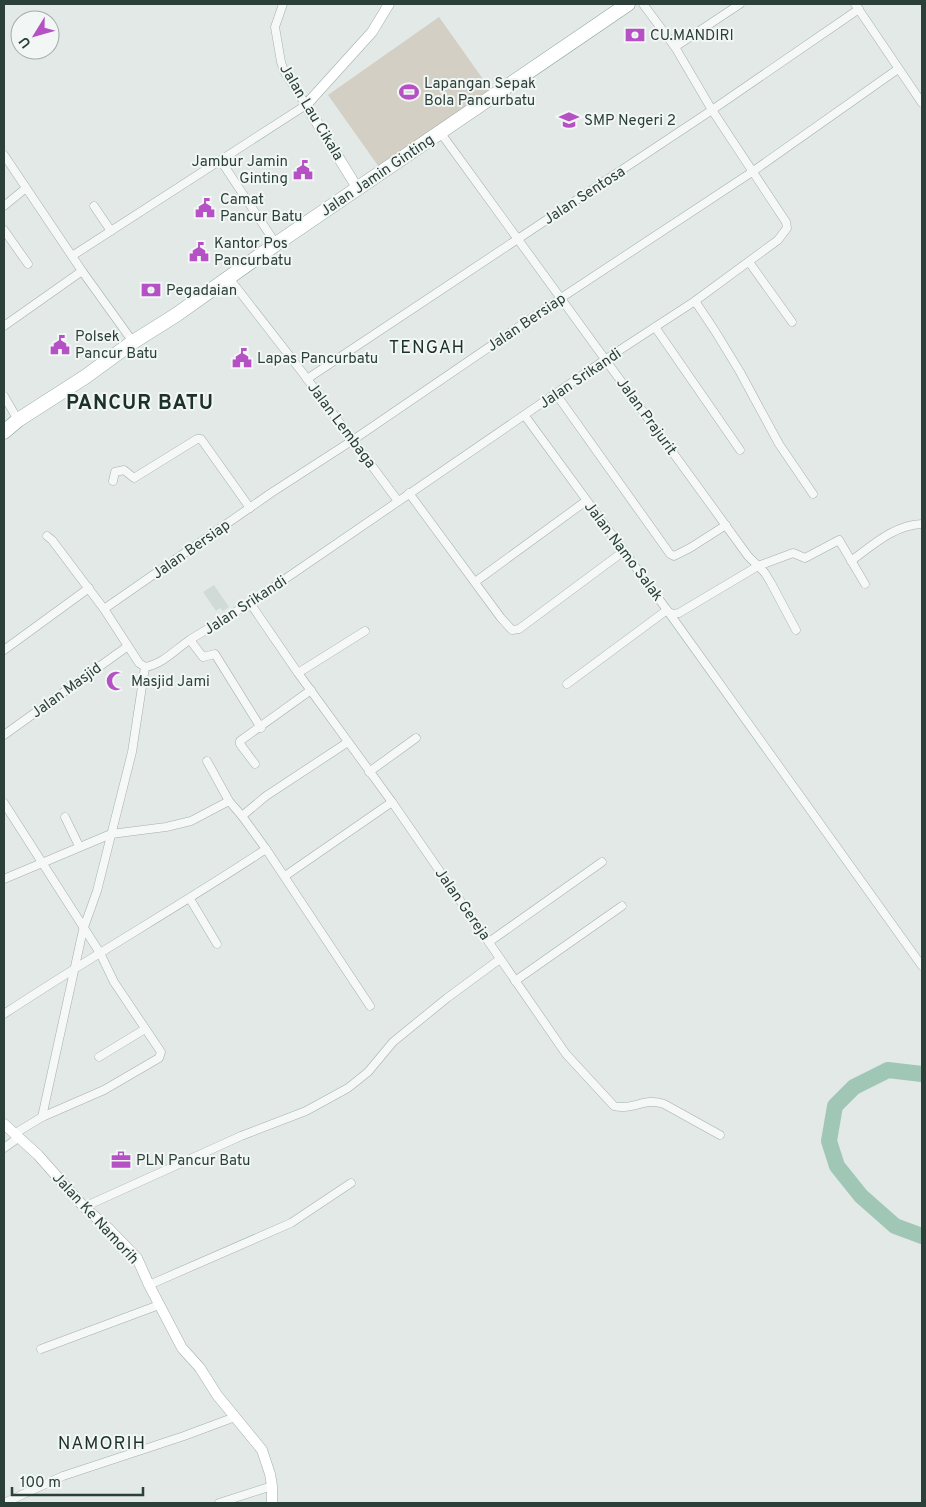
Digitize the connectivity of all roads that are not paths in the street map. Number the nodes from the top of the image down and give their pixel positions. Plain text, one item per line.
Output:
1 (283, 4) edge
2 (389, 4) edge
3 (628, 4) edge
4 (643, 4) edge
5 (740, 4) edge
6 (857, 6) edge
7 (675, 47) junction
8 (898, 69) junction
9 (922, 103) edge
10 (306, 105) junction
11 (712, 110) junction
12 (440, 132) junction
13 (4, 155) edge
14 (221, 161) junction
15 (752, 172) junction
16 (26, 188) junction
17 (358, 188) junction
18 (4, 206) edge
19 (94, 206) dead end
20 (4, 230) edge
21 (111, 231) junction
22 (518, 238) junction
23 (276, 244) junction
24 (72, 256) junction
25 (749, 262) junction
26 (28, 264) dead end
27 (82, 271) junction
28 (229, 278) junction
29 (561, 298) junction
30 (694, 301) junction
31 (792, 322) dead end
32 (4, 326) edge
33 (655, 327) junction
34 (133, 342) junction
35 (606, 359) junction
36 (307, 379) junction
37 (556, 394) junction
38 (4, 396) edge
39 (525, 416) junction
40 (18, 420) junction
41 (4, 432) edge
42 (353, 440) junction
43 (740, 450) dead end
44 (113, 481) dead end
45 (409, 493) junction
46 (813, 494) dead end
47 (398, 501) junction
48 (586, 501) junction
49 (250, 508) junction
50 (922, 524) edge
51 (726, 525) junction
52 (47, 536) dead end
53 (624, 551) junction
54 (851, 561) junction
55 (758, 566) junction
56 (475, 582) junction
57 (865, 584) dead end
58 (89, 588) junction
59 (250, 603) junction
60 (104, 609) junction
61 (668, 610) junction
62 (796, 630) dead end
63 (365, 631) dead end
64 (190, 640) junction
65 (128, 646) junction
66 (4, 650) edge
67 (145, 667) junction
68 (298, 673) junction
69 (567, 684) dead end
70 (311, 690) junction
71 (261, 728) junction
72 (4, 735) edge
73 (416, 738) dead end
74 (348, 742) junction
75 (207, 761) dead end
76 (255, 764) dead end
77 (369, 772) junction
78 (229, 801) junction
79 (392, 802) junction
80 (4, 804) edge
81 (242, 816) junction
82 (65, 817) dead end
83 (110, 834) junction
84 (79, 846) junction
85 (266, 850) junction
86 (602, 862) dead end
87 (42, 863) junction
88 (284, 876) junction
89 (4, 879) edge
90 (190, 899) junction
91 (622, 906) dead end
92 (84, 930) junction
93 (489, 942) junction
94 (216, 944) dead end
95 (100, 953) junction
96 (500, 959) junction
97 (922, 966) edge
98 (76, 968) junction
99 (515, 981) junction
100 (370, 1006) dead end
101 (4, 1014) edge
102 (144, 1029) junction
103 (99, 1057) dead end
104 (42, 1116) junction
105 (4, 1124) edge
106 (16, 1136) junction
107 (720, 1136) dead end
108 (4, 1148) edge
109 (351, 1183) dead end
110 (84, 1207) junction
111 (149, 1285) junction
112 (159, 1305) junction
113 (41, 1349) dead end
114 (235, 1416) junction
115 (272, 1486) junction
116 (4, 1503) edge
117 (219, 1503) edge
118 (272, 1503) edge

1 - 10 street, Jalan Lau Cikala
2 - 10 street
3 - 12 highway, Jalan Jamin Ginting
4 - 7 street, Jalan Srikandi
5 - 7 street
6 - 8 street
6 - 11 street, Jalan Sentosa
7 - 11 street, Jalan Srikandi
8 - 9 street
8 - 15 street, Jalan Bersiap
10 - 14 street
10 - 17 street, Jalan Lau Cikala
11 - 15 street, Jalan Srikandi
11 - 22 street, Jalan Sentosa
12 - 17 highway, Jalan Jamin Ginting
12 - 22 street, Jalan Prajurit
13 - 16 street
14 - 21 street
14 - 23 street
15 - 25 street, Jalan Srikandi
15 - 29 street, Jalan Bersiap
16 - 18 street
16 - 24 street
17 - 23 highway, Jalan Jamin Ginting
19 - 21 street
20 - 26 street
21 - 24 street
22 - 29 street, Jalan Prajurit
22 - 36 street, Jalan Sentosa
23 - 28 highway, Jalan Jamin Ginting
24 - 27 street
25 - 30 street, Jalan Srikandi
25 - 31 street
27 - 32 street
27 - 34 street
28 - 34 highway, Jalan Jamin Ginting
28 - 36 street, Jalan Lembaga
29 - 35 street, Jalan Prajurit
29 - 42 street, Jalan Bersiap
30 - 33 street, Jalan Srikandi
30 - 46 street
33 - 35 street, Jalan Srikandi
33 - 43 street
34 - 40 highway, Jalan Jamin Ginting
35 - 37 street, Jalan Srikandi
35 - 51 street, Jalan Prajurit
36 - 42 street, Jalan Lembaga
37 - 39 street, Jalan Srikandi
37 - 51 street
38 - 40 street
39 - 45 street, Jalan Srikandi
39 - 48 street, Jalan Namo Salak
40 - 41 highway, Jalan Jamin Ginting
42 - 47 street, Jalan Lembaga
42 - 49 street, Jalan Bersiap
44 - 49 street
45 - 47 street, Jalan Srikandi
45 - 56 street
47 - 59 street, Jalan Srikandi
48 - 53 street, Jalan Namo Salak
48 - 56 street
49 - 60 street, Jalan Bersiap
50 - 54 street
51 - 55 street, Jalan Prajurit
52 - 58 street
53 - 56 street
53 - 61 street, Jalan Namo Salak
54 - 55 street
54 - 57 street
55 - 61 street
55 - 62 street, Jalan Prajurit
58 - 60 street
58 - 66 street
59 - 64 street, Jalan Srikandi
59 - 68 street, Jalan Gereja
60 - 65 street
61 - 69 street, Jalan Namo Salak
61 - 97 street
63 - 68 street
64 - 67 street, Jalan Srikandi
64 - 71 street
65 - 67 street
65 - 72 street, Jalan Masjid
67 - 83 street
68 - 70 street, Jalan Gereja
70 - 71 street
70 - 74 street, Jalan Gereja
71 - 76 street
73 - 77 street
74 - 77 street, Jalan Gereja
74 - 81 street
75 - 78 street
77 - 79 street, Jalan Gereja
78 - 81 street
78 - 83 street
79 - 88 street
79 - 93 street, Jalan Gereja
80 - 87 street
81 - 85 street
82 - 84 street
83 - 84 street
83 - 92 street
84 - 87 street
85 - 88 street
85 - 90 street
86 - 93 street
87 - 89 street
87 - 92 street
88 - 100 street
90 - 94 street
90 - 95 street
91 - 99 street
92 - 95 street
92 - 98 street
93 - 96 street, Jalan Gereja
95 - 98 street
95 - 102 street
96 - 99 street, Jalan Gereja
96 - 110 street
98 - 101 street
98 - 104 street
99 - 107 street, Jalan Gereja
102 - 103 street
102 - 104 street
104 - 106 street
105 - 106 street, Jalan Ke Namorih
106 - 108 street
106 - 110 street, Jalan Ke Namorih
109 - 111 street
110 - 111 street, Jalan Ke Namorih
111 - 112 street, Jalan Ke Namorih
112 - 113 street
112 - 114 street, Jalan Ke Namorih
114 - 115 street, Jalan Ke Namorih
114 - 116 street
115 - 117 street
115 - 118 street, Jalan Ke Namorih

